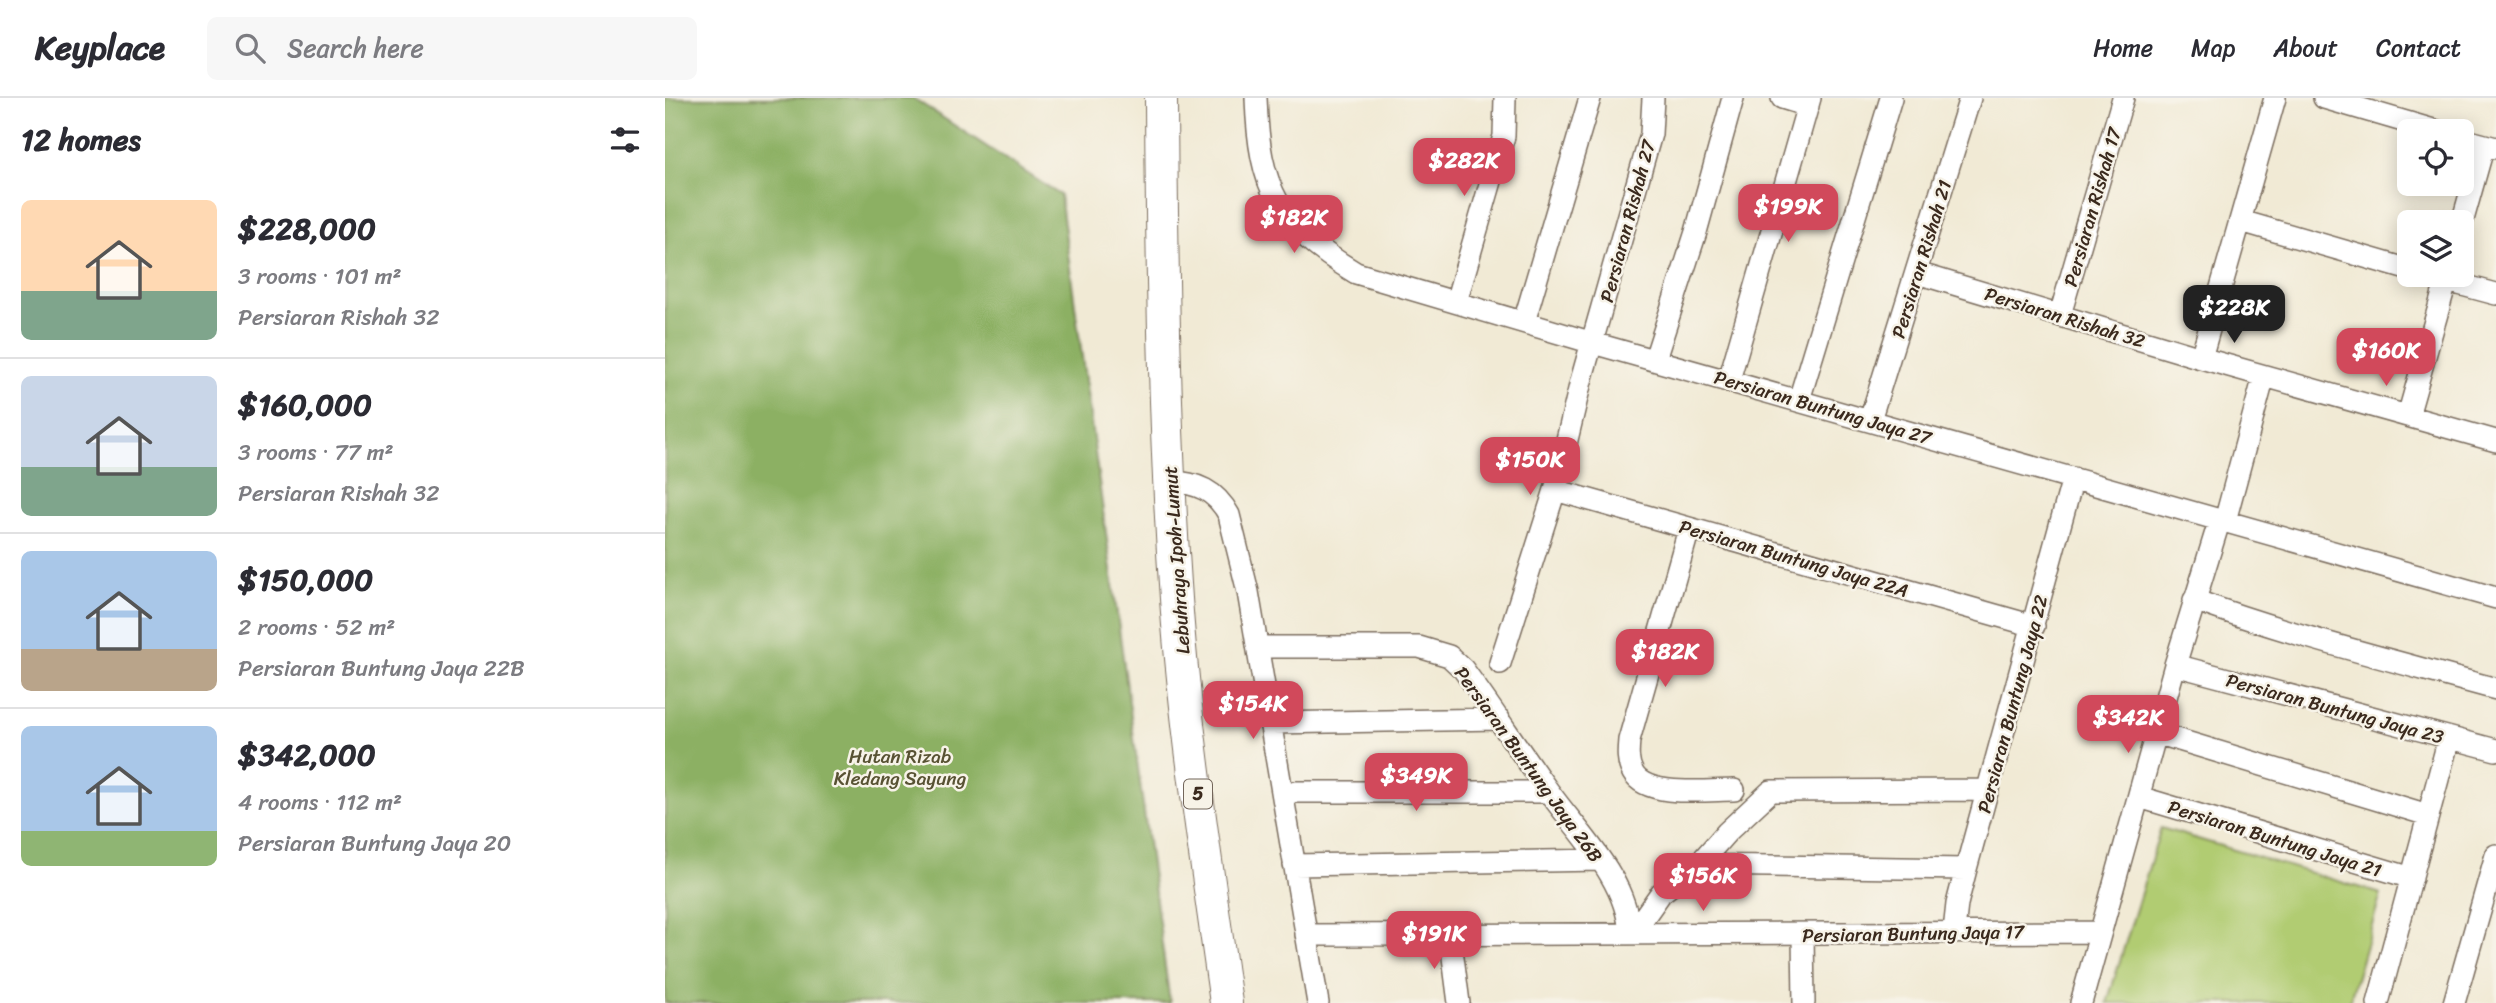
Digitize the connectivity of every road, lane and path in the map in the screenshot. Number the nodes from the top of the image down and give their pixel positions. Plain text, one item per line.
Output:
1 (1161, 98) edge
2 (1168, 98) edge
3 (1256, 98) edge
4 (1505, 98) edge
5 (1590, 98) edge
6 (1653, 98) edge
7 (1733, 98) edge
8 (1782, 98) edge
9 (1891, 98) edge
10 (1970, 98) edge
11 (2123, 98) edge
12 (2275, 98) edge
13 (2324, 98) edge
14 (1809, 102) edge
15 (2397, 119) edge
16 (2490, 147) edge
17 (1161, 199) junction
18 (2467, 210) edge
19 (2241, 221) junction
20 (2397, 266) edge
21 (1917, 274) junction
22 (2444, 287) edge
23 (2474, 287) edge
24 (2496, 294) edge
25 (1456, 302) junction
26 (2060, 315) junction
27 (1524, 322) junction
28 (1593, 343) junction
29 (2201, 358) junction
30 (1655, 359) junction
31 (2264, 376) junction
32 (1729, 380) junction
33 (1799, 400) junction
34 (2408, 415) junction
35 (1870, 420) junction
36 (2496, 442) edge
37 (2074, 478) junction
38 (1170, 482) junction
39 (1555, 490) junction
40 (2222, 520) junction
41 (1689, 529) junction
42 (2495, 595) edge
43 (2194, 600) junction
44 (2034, 626) junction
45 (1258, 647) junction
46 (1500, 663) dead end
47 (2175, 665) junction
48 (2496, 689) edge
49 (1499, 719) junction
50 (1272, 723) junction
51 (2156, 733) junction
52 (2449, 738) junction
53 (2496, 750) edge
54 (1734, 790) dead end
55 (1988, 790) junction
56 (1282, 792) junction
57 (1549, 792) junction
58 (2139, 797) junction
59 (2428, 815) junction
60 (2496, 855) edge
61 (1601, 860) junction
62 (1294, 865) junction
63 (1698, 865) junction
64 (1966, 869) junction
65 (2411, 878) junction
66 (1954, 932) junction
67 (2099, 932) junction
68 (1450, 934) junction
69 (1637, 934) junction
70 (1803, 934) junction
71 (1306, 935) junction
72 (1226, 1003) edge
73 (1318, 1003) edge
74 (1459, 1003) edge
75 (1804, 1003) edge
76 (2081, 1003) edge
77 (2378, 1003) edge
78 (2454, 1003) edge

1 - 17 highway, Lebuhraya Ipoh-Lumut / 5
2 - 17 highway, Lebuhraya Ipoh-Lumut / 5
3 - 25 street, Persiaran Buntung Jaya 27
4 - 25 street
5 - 27 street
6 - 28 street, Persiaran Rishah 27
7 - 30 street
8 - 14 street
9 - 33 street
10 - 21 street, Persiaran Rishah 21
11 - 26 street, Persiaran Rishah 17
12 - 19 street
13 - 15 street
14 - 32 street
16 - 18 street
17 - 38 highway, Lebuhraya Ipoh-Lumut / 5
19 - 20 street
19 - 29 street
21 - 26 street, Persiaran Rishah 32
21 - 35 street, Persiaran Rishah 21
22 - 34 street
23 - 24 street
25 - 27 street, Persiaran Buntung Jaya 27
26 - 29 street, Persiaran Rishah 32
27 - 28 street, Persiaran Buntung Jaya 27
28 - 30 street, Persiaran Buntung Jaya 27
28 - 39 street, Persiaran Rishah 27
29 - 31 street, Persiaran Rishah 32
30 - 32 street, Persiaran Buntung Jaya 27
31 - 34 street, Persiaran Rishah 32
31 - 40 street
32 - 33 street, Persiaran Buntung Jaya 27
33 - 35 street, Persiaran Buntung Jaya 27
34 - 36 street, Persiaran Rishah 32
35 - 37 street, Persiaran Buntung Jaya 27
37 - 40 street, Persiaran Buntung Jaya 27
37 - 44 street, Persiaran Buntung Jaya 22
38 - 45 street
38 - 72 highway, Lebuhraya Ipoh-Lumut / 5
39 - 41 street, Persiaran Buntung Jaya 22A
39 - 46 street, Persiaran Rishah 27
40 - 42 street, Persiaran Buntung Jaya 27
40 - 43 street
41 - 44 street, Persiaran Buntung Jaya 22A
41 - 54 street
43 - 47 street
43 - 48 street
44 - 55 street, Persiaran Buntung Jaya 22
45 - 49 street, Persiaran Buntung Jaya 26B
45 - 50 street
47 - 51 street
47 - 52 street, Persiaran Buntung Jaya 23
49 - 50 street
49 - 57 street, Persiaran Buntung Jaya 26B
50 - 56 street
51 - 58 street
51 - 59 street
52 - 53 street, Persiaran Buntung Jaya 23
52 - 59 street
55 - 63 street
55 - 64 street, Persiaran Buntung Jaya 22
56 - 57 street
56 - 62 street
57 - 61 street, Persiaran Buntung Jaya 26B
58 - 65 street, Persiaran Buntung Jaya 21
58 - 67 street
59 - 65 street
60 - 78 street
61 - 62 street
61 - 69 street, Persiaran Buntung Jaya 26B
62 - 71 street
63 - 64 street
63 - 69 street
64 - 66 street, Persiaran Buntung Jaya 22
65 - 77 street
66 - 67 street, Persiaran Buntung Jaya 17
66 - 70 street, Persiaran Buntung Jaya 17
67 - 76 street
68 - 69 street, Persiaran Buntung Jaya 17
68 - 71 street, Persiaran Buntung Jaya 17
68 - 74 street
69 - 70 street, Persiaran Buntung Jaya 17
70 - 75 street
71 - 73 street

